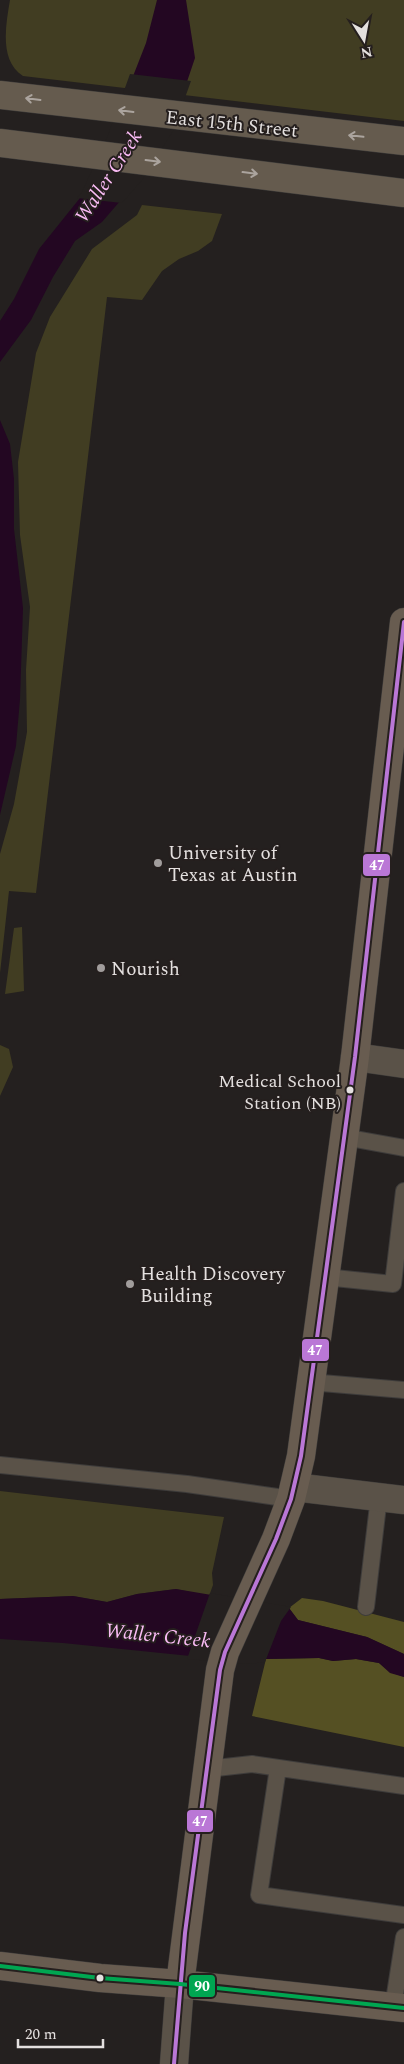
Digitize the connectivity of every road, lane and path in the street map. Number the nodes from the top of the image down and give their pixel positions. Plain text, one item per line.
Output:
1 (0, 95) edge
2 (404, 141) edge
3 (0, 143) edge
4 (404, 193) edge
5 (404, 622) edge
6 (355, 1057) junction
7 (404, 1064) edge
8 (344, 1137) junction
9 (404, 1148) edge
10 (404, 1191) edge
11 (325, 1277) junction
12 (310, 1382) junction
13 (404, 1390) edge
14 (0, 1465) edge
15 (292, 1493) junction
16 (391, 1498) edge
17 (366, 1606) dead end
18 (278, 1768) junction
19 (208, 1769) junction
20 (404, 1786) edge
21 (404, 1915) edge
22 (404, 1937) edge
23 (0, 1966) edge
24 (180, 1984) junction
25 (399, 2007) edge
26 (174, 2064) edge

2 -> 1 main road, East 15th Street
3 -> 4 main road
5 - 6 main road
6 - 7 street
6 - 8 main road
8 - 9 lane
8 - 11 main road
10 - 11 lane
11 - 12 main road
12 - 13 lane
12 - 15 main road
14 - 15 lane
15 - 16 street
15 - 19 main road
16 - 17 lane
18 - 19 lane
18 - 20 lane
18 - 21 lane
19 - 24 main road
22 - 25 lane
23 - 24 main road
24 - 25 main road
24 - 26 street

